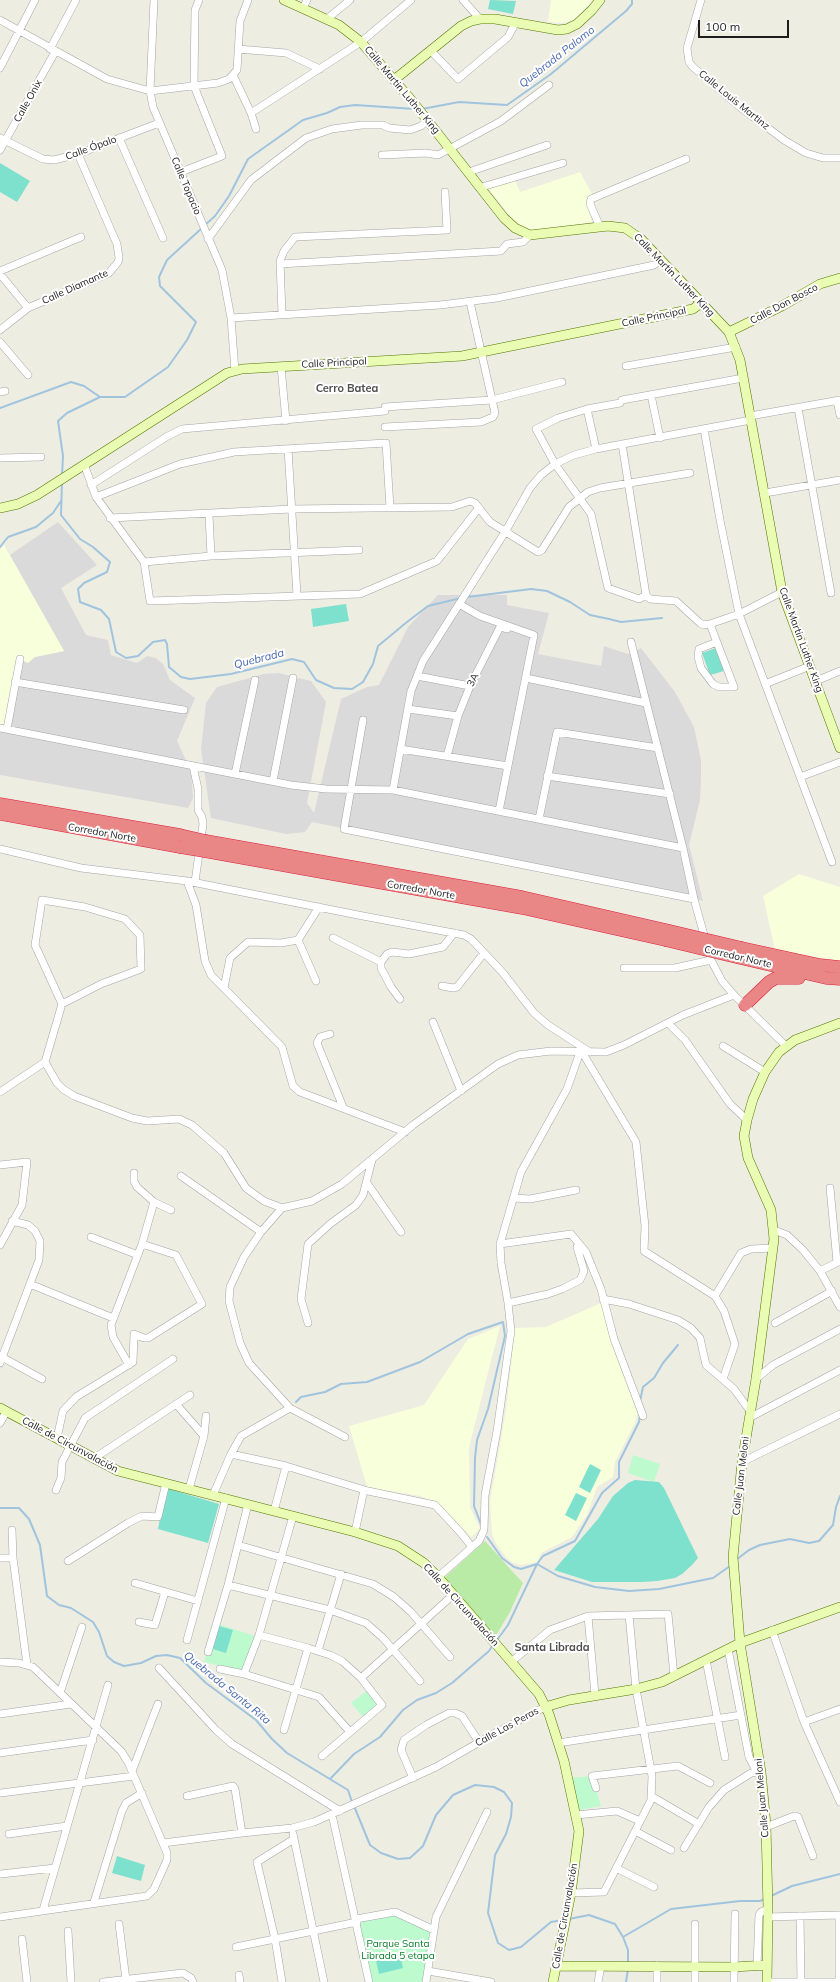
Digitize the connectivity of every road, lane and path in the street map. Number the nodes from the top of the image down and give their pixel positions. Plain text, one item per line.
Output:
1 (35, 0) edge
2 (76, 0) edge
3 (154, 0) edge
4 (200, 0) edge
5 (248, 0) edge
6 (284, 0) edge
7 (350, 0) edge
8 (410, 0) edge
9 (463, 0) edge
10 (600, 0) edge
11 (701, 0) edge
12 (305, 4) edge
13 (327, 19) junction
14 (480, 19) junction
15 (0, 20) edge
16 (516, 22) junction
17 (18, 30) junction
18 (361, 42) junction
19 (238, 49) junction
20 (53, 50) junction
21 (431, 51) junction
22 (0, 68) edge
23 (320, 69) junction
24 (233, 75) junction
25 (394, 80) junction
26 (549, 85) dead end
27 (194, 86) junction
28 (150, 91) junction
29 (251, 113) junction
30 (426, 118) junction
31 (159, 123) junction
32 (256, 129) dead end
33 (119, 138) junction
34 (2, 140) edge
35 (547, 145) dead end
36 (450, 147) junction
37 (0, 150) edge
38 (78, 154) junction
39 (382, 155) dead end
40 (840, 158) edge
41 (686, 159) dead end
42 (563, 163) dead end
43 (181, 172) junction
44 (469, 172) junction
45 (482, 187) junction
46 (445, 192) dead end
47 (600, 227) junction
48 (530, 235) junction
49 (81, 237) dead end
50 (163, 238) dead end
51 (208, 239) junction
52 (661, 260) junction
53 (280, 264) junction
54 (0, 271) edge
55 (0, 274) edge
56 (840, 278) edge
57 (470, 302) junction
58 (701, 303) junction
59 (28, 308) junction
60 (282, 314) junction
61 (231, 318) junction
62 (0, 330) edge
63 (729, 332) junction
64 (0, 342) edge
65 (736, 347) junction
66 (482, 352) junction
67 (281, 366) junction
68 (626, 366) dead end
69 (235, 371) junction
70 (28, 375) dead end
71 (743, 378) junction
72 (562, 382) dead end
73 (651, 395) junction
74 (492, 400) junction
75 (839, 400) edge
76 (798, 408) junction
77 (587, 410) junction
78 (840, 415) edge
79 (751, 418) junction
80 (286, 421) junction
81 (385, 427) dead end
82 (704, 429) junction
83 (660, 438) junction
84 (622, 444) junction
85 (288, 449) junction
86 (596, 449) junction
87 (41, 457) dead end
88 (0, 458) edge
89 (84, 464) junction
90 (555, 464) junction
91 (690, 474) dead end
92 (840, 480) edge
93 (627, 484) junction
94 (811, 484) junction
95 (91, 485) junction
96 (765, 493) junction
97 (96, 497) junction
98 (580, 497) junction
99 (0, 508) edge
100 (390, 508) junction
101 (478, 509) junction
102 (292, 510) junction
103 (209, 515) junction
104 (110, 518) junction
105 (505, 532) junction
106 (359, 550) dead end
107 (294, 551) junction
108 (211, 556) junction
109 (144, 562) junction
110 (782, 592) junction
111 (831, 593) dead end
112 (297, 595) junction
113 (646, 595) junction
114 (460, 603) junction
115 (739, 614) junction
116 (710, 624) junction
117 (520, 630) junction
118 (631, 642) dead end
119 (717, 642) junction
120 (20, 659) dead end
121 (810, 666) junction
122 (840, 671) edge
123 (417, 676) junction
124 (293, 678) dead end
125 (526, 678) junction
126 (254, 680) dead end
127 (816, 681) junction
128 (16, 682) junction
129 (765, 684) junction
130 (470, 686) junction
131 (646, 703) junction
132 (408, 709) junction
133 (184, 710) dead end
134 (458, 716) junction
135 (363, 720) dead end
136 (4, 729) edge
137 (400, 748) junction
138 (658, 748) junction
139 (840, 748) edge
140 (446, 756) junction
141 (840, 762) edge
142 (193, 766) junction
143 (508, 766) junction
144 (235, 774) junction
145 (548, 776) junction
146 (800, 777) junction
147 (273, 781) junction
148 (351, 789) junction
149 (393, 790) junction
150 (670, 794) junction
151 (0, 804) edge
152 (499, 811) junction
153 (0, 814) edge
154 (539, 819) junction
155 (180, 841) junction
156 (683, 848) junction
157 (0, 849) edge
158 (832, 862) dead end
159 (187, 881) junction
160 (195, 882) junction
161 (694, 899) junction
162 (319, 907) junction
163 (454, 933) junction
164 (333, 938) dead end
165 (298, 940) junction
166 (484, 953) junction
167 (741, 953) junction
168 (712, 960) junction
169 (381, 962) junction
170 (840, 967) edge
171 (624, 968) dead end
172 (826, 978) junction
173 (840, 979) edge
174 (316, 981) dead end
175 (442, 986) dead end
176 (224, 988) junction
177 (734, 995) junction
178 (400, 998) dead end
179 (62, 1004) junction
180 (745, 1005) junction
181 (433, 1022) dead end
182 (668, 1023) junction
183 (840, 1023) edge
184 (330, 1034) dead end
185 (723, 1046) dead end
186 (786, 1046) junction
187 (581, 1052) junction
188 (590, 1052) junction
189 (45, 1062) junction
190 (765, 1072) junction
191 (461, 1091) junction
192 (0, 1092) edge
193 (343, 1107) junction
194 (747, 1120) junction
195 (405, 1132) junction
196 (372, 1160) junction
197 (0, 1165) edge
198 (134, 1172) dead end
199 (181, 1176) dead end
200 (367, 1183) junction
201 (830, 1188) dead end
202 (576, 1190) dead end
203 (515, 1198) junction
204 (154, 1202) junction
205 (282, 1208) junction
206 (171, 1210) dead end
207 (12, 1221) junction
208 (774, 1230) junction
209 (261, 1232) junction
210 (401, 1232) dead end
211 (571, 1234) junction
212 (91, 1237) dead end
213 (142, 1244) junction
214 (500, 1244) junction
215 (0, 1245) edge
216 (773, 1248) junction
217 (138, 1255) junction
218 (839, 1262) edge
219 (820, 1270) junction
220 (30, 1284) junction
221 (832, 1291) junction
222 (715, 1296) junction
223 (603, 1298) junction
224 (508, 1303) junction
225 (839, 1304) edge
226 (113, 1318) junction
227 (775, 1322) dead end
228 (308, 1323) dead end
229 (840, 1329) edge
230 (1, 1359) edge
231 (173, 1359) dead end
232 (129, 1365) junction
233 (840, 1370) edge
234 (42, 1379) dead end
235 (722, 1379) junction
236 (756, 1379) junction
237 (190, 1395) dead end
238 (176, 1404) junction
239 (290, 1408) junction
240 (3, 1410) edge
241 (749, 1414) junction
242 (840, 1414) edge
243 (642, 1415) dead end
244 (206, 1416) dead end
245 (0, 1423) edge
246 (204, 1436) junction
247 (345, 1437) dead end
248 (57, 1438) junction
249 (69, 1446) junction
250 (231, 1454) junction
251 (93, 1459) junction
252 (742, 1462) junction
253 (286, 1466) junction
254 (166, 1483) junction
255 (190, 1489) junction
256 (56, 1490) dead end
257 (364, 1490) junction
258 (213, 1495) junction
259 (226, 1498) junction
260 (248, 1504) junction
261 (274, 1511) junction
262 (293, 1516) junction
263 (12, 1530) dead end
264 (355, 1532) junction
265 (238, 1545) junction
266 (472, 1547) junction
267 (0, 1558) edge
268 (13, 1558) junction
269 (280, 1558) junction
270 (68, 1561) dead end
271 (341, 1574) junction
272 (438, 1578) junction
273 (135, 1583) dead end
274 (228, 1585) junction
275 (165, 1592) junction
276 (270, 1595) junction
277 (453, 1595) junction
278 (198, 1601) junction
279 (840, 1607) edge
280 (330, 1610) junction
281 (629, 1615) junction
282 (588, 1616) junction
283 (140, 1622) dead end
284 (422, 1623) junction
285 (82, 1627) dead end
286 (772, 1630) junction
287 (259, 1635) junction
288 (187, 1640) dead end
289 (740, 1643) junction
290 (308, 1648) junction
291 (393, 1649) junction
292 (728, 1649) junction
293 (318, 1651) junction
294 (208, 1652) dead end
295 (450, 1657) dead end
296 (706, 1660) junction
297 (0, 1662) edge
298 (511, 1662) junction
299 (27, 1664) junction
300 (159, 1668) dead end
301 (220, 1669) dead end
302 (244, 1674) junction
303 (674, 1676) junction
304 (361, 1678) junction
305 (420, 1681) dead end
306 (108, 1685) dead end
307 (296, 1689) junction
308 (636, 1689) junction
309 (60, 1693) junction
310 (595, 1695) junction
311 (71, 1704) junction
312 (158, 1704) dead end
313 (545, 1706) junction
314 (840, 1709) edge
315 (0, 1714) edge
316 (741, 1715) junction
317 (718, 1719) junction
318 (804, 1722) junction
319 (96, 1727) junction
320 (284, 1730) dead end
321 (644, 1730) junction
322 (350, 1732) junction
323 (93, 1740) junction
324 (479, 1742) junction
325 (558, 1743) junction
326 (0, 1753) edge
327 (322, 1756) dead end
328 (725, 1757) dead end
329 (651, 1768) junction
330 (759, 1772) junction
331 (133, 1774) junction
332 (413, 1778) junction
333 (710, 1783) dead end
334 (80, 1784) junction
335 (596, 1788) dead end
336 (1, 1793) edge
337 (142, 1793) junction
338 (187, 1796) dead end
339 (651, 1796) junction
340 (840, 1802) edge
341 (341, 1810) junction
342 (487, 1812) dead end
343 (576, 1815) junction
344 (333, 1819) dead end
345 (640, 1821) junction
346 (699, 1824) junction
347 (67, 1826) junction
348 (766, 1827) junction
349 (292, 1828) junction
350 (635, 1831) junction
351 (242, 1833) junction
352 (9, 1834) dead end
353 (294, 1839) junction
354 (175, 1841) junction
355 (163, 1843) junction
356 (684, 1848) dead end
357 (671, 1850) dead end
358 (167, 1853) junction
359 (813, 1856) dead end
360 (56, 1868) junction
361 (616, 1868) junction
362 (2, 1874) dead end
363 (654, 1887) dead end
364 (571, 1893) junction
365 (94, 1902) junction
366 (768, 1909) junction
367 (43, 1910) junction
368 (735, 1914) dead end
369 (0, 1916) edge
370 (800, 1916) junction
371 (357, 1921) junction
372 (119, 1924) dead end
373 (695, 1924) dead end
374 (434, 1930) junction
375 (68, 1931) dead end
376 (313, 1932) junction
377 (22, 1939) dead end
378 (275, 1939) junction
379 (236, 1947) dead end
380 (657, 1965) junction
381 (767, 1965) junction
382 (556, 1966) junction
383 (601, 1966) junction
384 (695, 1966) junction
385 (757, 1966) junction
386 (734, 1967) junction
387 (428, 1971) junction
388 (126, 1980) junction
389 (192, 1980) edge
390 (468, 1980) edge
391 (27, 1982) edge
392 (71, 1982) edge
393 (103, 1982) edge
394 (282, 1982) edge
395 (324, 1982) edge
396 (369, 1982) edge
397 (426, 1982) edge
398 (492, 1982) edge
399 (553, 1982) edge
400 (598, 1982) edge
401 (657, 1982) edge
402 (695, 1982) edge
403 (734, 1982) edge
404 (767, 1982) edge
405 (801, 1982) edge
406 (839, 1982) edge

1 - 17 street
2 - 20 street, Calle Onix
3 - 28 street, Calle Topacio
4 - 27 street
5 - 19 street
6 - 12 street, Calle Martin Luther King
7 - 13 street
8 - 18 street
9 - 14 street
10 - 16 street
11 - 40 street, Calle Louis Martinz
12 - 13 street, Calle Martin Luther King
13 - 18 street, Calle Martin Luther King
14 - 16 street
14 - 21 street
15 - 17 street
16 - 21 street
17 - 20 street
17 - 22 street
18 - 23 street
18 - 25 street, Calle Martin Luther King
19 - 23 street
19 - 24 street
20 - 28 street
20 - 34 street, Calle Onix
21 - 25 street
23 - 29 street
24 - 27 street
24 - 29 street
25 - 30 street, Calle Martin Luther King
26 - 36 street
27 - 28 street
27 - 43 street
28 - 31 street, Calle Topacio
29 - 32 street
30 - 36 street, Calle Martin Luther King
30 - 51 street
31 - 33 street, Calle Ópalo
31 - 43 street, Calle Topacio
33 - 38 street, Calle Ópalo
33 - 50 street
34 - 37 street, Calle Onix
34 - 38 street, Calle Ópalo
35 - 44 street
36 - 39 street
36 - 44 street, Calle Martin Luther King
38 - 59 street, Calle Diamante
41 - 47 street
42 - 45 street
43 - 51 street, Calle Topacio
44 - 45 street, Calle Martin Luther King
45 - 48 street, Calle Martin Luther King
46 - 53 street
47 - 48 street, Calle Martin Luther King
47 - 52 street, Calle Martin Luther King
48 - 53 street
49 - 54 street
51 - 61 street, Calle Topacio
52 - 57 street
52 - 58 street, Calle Martin Luther King
53 - 60 street
55 - 59 street
56 - 63 street, Calle Don Bosco
57 - 60 street
57 - 66 street
58 - 63 street, Calle Martin Luther King
58 - 66 street, Calle Principal
59 - 62 street, Calle Diamante
60 - 61 street
61 - 69 street, Calle Topacio
63 - 65 street, Calle Martin Luther King
64 - 70 street
65 - 68 street
65 - 71 street, Calle Martin Luther King
66 - 67 street, Calle Principal
66 - 74 street
67 - 69 street, Calle Principal
67 - 80 street
69 - 89 street, Calle Principal
71 - 73 street
71 - 79 street, Calle Martin Luther King
72 - 74 street
73 - 77 street
73 - 83 street
74 - 80 street
74 - 81 street
75 - 76 street
75 - 78 street
76 - 79 street
76 - 94 street
77 - 86 street
77 - 90 street
79 - 82 street
79 - 96 street, Calle Martin Luther King
80 - 95 street
82 - 83 street
82 - 115 street
83 - 84 street
84 - 86 street
84 - 93 street
85 - 97 street
85 - 100 street
85 - 102 street
86 - 90 street
87 - 88 street
89 - 95 street
89 - 99 street, Calle Principal
90 - 98 street
90 - 105 street
91 - 93 street
92 - 94 street
93 - 98 street
93 - 113 street
94 - 96 street
94 - 111 street
95 - 97 street
96 - 110 street, Calle Martin Luther King
97 - 104 street
98 - 105 street
98 - 113 street
100 - 101 street
100 - 102 street
101 - 105 street
101 - 112 street
102 - 103 street
102 - 107 street
103 - 104 street
103 - 108 street
104 - 109 street
105 - 114 street
106 - 107 street
107 - 108 street
107 - 112 street
108 - 109 street
109 - 112 street
110 - 115 street
110 - 121 street, Calle Martin Luther King
113 - 116 street
114 - 117 street
114 - 123 street
115 - 116 street
115 - 129 street
116 - 119 street
117 - 125 street
117 - 130 street, 3A
118 - 131 street
119 - 119 street
120 - 128 street
121 - 127 street, Calle Martin Luther King
121 - 129 street
122 - 127 street
123 - 130 street
123 - 132 street
124 - 147 street
125 - 131 street
125 - 143 street
126 - 144 street
127 - 139 street, Calle Martin Luther King
128 - 133 street
128 - 136 street
129 - 146 street
130 - 134 street, 3A
131 - 138 street
132 - 134 street
132 - 137 street
134 - 140 street, 3A
135 - 148 street
136 - 142 street
137 - 140 street
137 - 149 street
138 - 145 street
138 - 150 street
140 - 143 street
141 - 146 street
142 - 144 street
142 - 160 street
143 - 152 street
144 - 147 street
145 - 150 street
145 - 154 street
146 - 158 street
147 - 148 street
148 - 149 street
148 - 161 street
149 - 152 street
150 - 156 street
151 - 155 highway, Corredor Norte
152 - 154 street
153 - 155 highway, Corredor Norte
154 - 156 street
155 - 167 highway, Corredor Norte, bridge
156 - 161 street
157 - 159 street
159 - 160 street
159 - 176 street
160 - 162 street
161 - 168 street
162 - 163 street
162 - 165 street
163 - 166 street
163 - 169 street
164 - 169 street
165 - 174 street
165 - 176 street
166 - 175 street
166 - 188 street
167 - 170 highway, Corredor Norte
167 - 172 highway, Corredor Norte
168 - 171 street
168 - 177 street
169 - 178 street
172 - 173 highway, Corredor Norte
172 - 180 highway
176 - 193 street
177 - 180 street
177 - 182 street
179 - 179 street
179 - 189 street
180 - 186 street
181 - 191 street
182 - 188 street
182 - 194 street
183 - 186 street, Calle Juan Meloni
184 - 193 street
185 - 190 street
186 - 190 street, Calle Juan Meloni
187 - 188 street
187 - 191 street
187 - 203 street
187 - 222 street
189 - 192 street
189 - 205 street
190 - 194 street, Calle Juan Meloni
191 - 195 street
193 - 195 street
194 - 208 street, Calle Juan Meloni
195 - 196 street
196 - 200 street
196 - 205 street
197 - 207 street
198 - 204 street
199 - 209 street
200 - 210 street
200 - 228 street
201 - 218 street
202 - 203 street
203 - 214 street
204 - 206 street
204 - 213 street
205 - 209 street
207 - 215 street
207 - 220 street
208 - 216 street, Calle Juan Meloni
208 - 219 street
209 - 239 street
211 - 214 street
211 - 223 street
211 - 224 street
212 - 217 street
213 - 217 street
213 - 232 street
214 - 224 street
216 - 222 street
216 - 236 street, Calle Juan Meloni
217 - 226 street
218 - 219 street
219 - 221 street
220 - 226 street
220 - 230 street
221 - 225 street
221 - 227 street
222 - 235 street
223 - 235 street
223 - 243 street
224 - 266 street
226 - 232 street
229 - 236 street
230 - 234 street
231 - 249 street
232 - 248 street
233 - 241 street
235 - 241 street
236 - 241 street, Calle Juan Meloni
237 - 238 street
238 - 246 street
238 - 251 street
239 - 247 street
239 - 250 street
240 - 245 street
240 - 248 street, Calle de Circunvalación
241 - 252 street, Calle Juan Meloni
242 - 252 street
244 - 246 street
246 - 255 street
248 - 249 street, Calle de Circunvalación
249 - 251 street, Calle de Circunvalación
249 - 256 street
250 - 253 street
250 - 258 street
251 - 254 street, Calle de Circunvalación
252 - 289 street, Calle Juan Meloni
253 - 257 street
253 - 261 street
254 - 255 street, Calle de Circunvalación
254 - 270 street
255 - 258 street, Calle de Circunvalación
257 - 264 street
257 - 266 street
258 - 259 street, Calle de Circunvalación
259 - 260 street, Calle de Circunvalación
259 - 278 street
260 - 261 street, Calle de Circunvalación
260 - 265 street
261 - 262 street, Calle de Circunvalación
262 - 264 street, Calle de Circunvalación
262 - 269 street
263 - 268 street
264 - 272 street, Calle de Circunvalación
265 - 269 street
265 - 274 street
266 - 272 street
267 - 268 street
268 - 299 street
269 - 271 street
269 - 276 street
271 - 280 street
271 - 284 street
272 - 277 street, Calle de Circunvalación
273 - 275 street
274 - 276 street
274 - 294 street
275 - 278 street
275 - 283 street
276 - 280 street
276 - 287 street
277 - 284 street
277 - 298 street, Calle de Circunvalación
278 - 288 street
279 - 286 street, Calle Las Peras
280 - 291 street
280 - 293 street
281 - 282 street
281 - 303 street
281 - 308 street
282 - 298 street
282 - 310 street
284 - 291 street
284 - 295 street
285 - 309 street
286 - 289 street, Calle Las Peras
286 - 318 street
287 - 290 street
287 - 302 street
289 - 292 street, Calle Las Peras
289 - 330 street, Calle Juan Meloni
290 - 293 street
290 - 307 street
291 - 304 street
291 - 305 street
292 - 296 street, Calle Las Peras
292 - 316 street
293 - 304 street
296 - 303 street, Calle Las Peras
296 - 317 street
297 - 299 street
298 - 313 street, Calle de Circunvalación
299 - 309 street
300 - 341 street
301 - 302 street
302 - 307 street
303 - 308 street, Calle Las Peras
304 - 322 street
306 - 319 street
307 - 320 street
307 - 322 street
308 - 310 street, Calle Las Peras
308 - 321 street
309 - 311 street
310 - 313 street, Calle Las Peras
311 - 315 street
311 - 319 street
312 - 331 street
313 - 324 street, Calle Las Peras
313 - 325 street, Calle de Circunvalación
314 - 318 street
316 - 317 street
316 - 330 street
317 - 321 street
317 - 328 street
318 - 340 street
319 - 323 street
319 - 331 street
321 - 325 street
321 - 329 street
322 - 327 street
323 - 326 street
323 - 334 street
324 - 332 street, Calle Las Peras
324 - 332 street
325 - 343 street, Calle de Circunvalación
329 - 333 street
329 - 335 street
329 - 339 street
330 - 346 street
330 - 348 street, Calle Juan Meloni
331 - 334 street
331 - 337 street
332 - 341 street, Calle Las Peras
334 - 336 street
334 - 347 street
337 - 355 street
337 - 365 street
338 - 351 street
339 - 345 street
339 - 346 street
341 - 349 street, Calle Las Peras
342 - 374 street
343 - 345 street
343 - 364 street, Calle de Circunvalación
344 - 371 street
345 - 350 street
346 - 356 street
347 - 352 street
347 - 360 street
348 - 359 street
348 - 366 street, Calle Juan Meloni
349 - 351 street, Calle Las Peras
349 - 353 street
350 - 357 street
350 - 361 street
351 - 354 street, Calle Las Peras
353 - 376 street
353 - 378 street
354 - 355 street, Calle Las Peras
354 - 358 street
355 - 358 street
358 - 365 street
360 - 362 street
360 - 367 street
361 - 363 street
361 - 364 street
364 - 382 street, Calle de Circunvalación
365 - 367 street
366 - 370 street
366 - 381 street, Calle Juan Meloni
366 - 385 street
367 - 369 street
368 - 386 street
370 - 405 street
370 - 406 street
371 - 374 street
371 - 376 street
371 - 396 street
372 - 388 street
373 - 384 street
374 - 387 street
375 - 392 street
376 - 378 street
376 - 395 street
377 - 391 street
378 - 379 street
378 - 394 street
380 - 383 street
380 - 384 street
380 - 401 street
381 - 385 street
381 - 404 street, Calle Juan Meloni
382 - 383 street
382 - 399 street, Calle de Circunvalación
383 - 400 street
384 - 386 street
384 - 402 street
385 - 386 street
386 - 403 street
387 - 390 street
387 - 397 street
388 - 389 street
388 - 393 street
390 - 398 street
404 - 405 street
405 - 406 street

